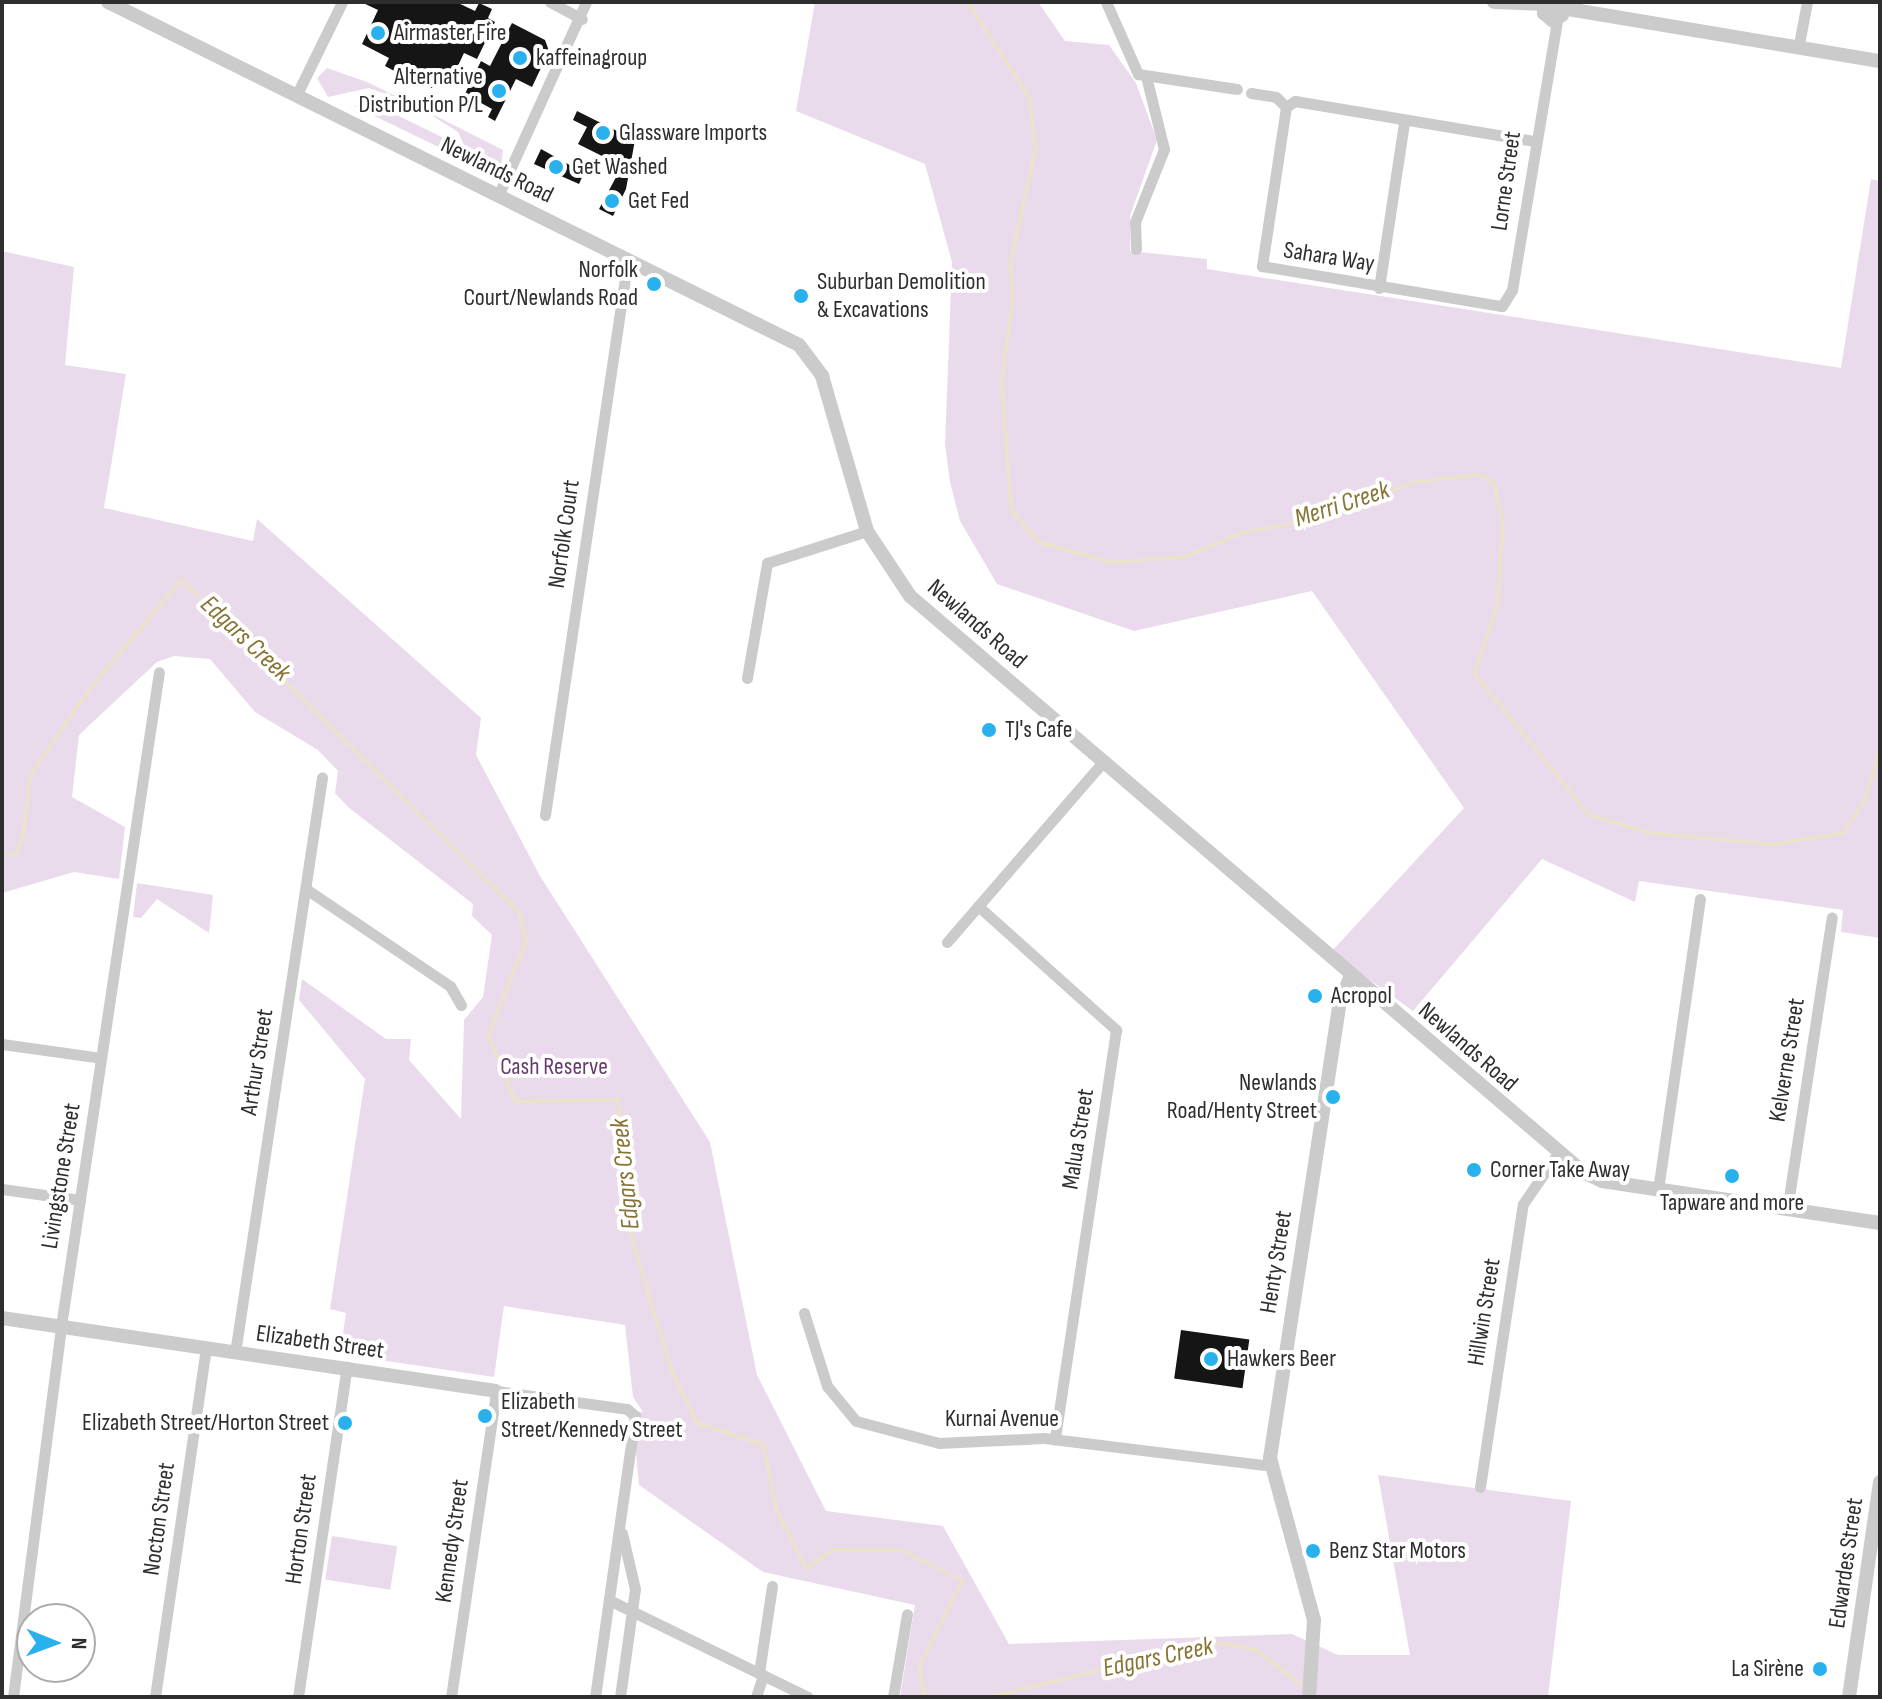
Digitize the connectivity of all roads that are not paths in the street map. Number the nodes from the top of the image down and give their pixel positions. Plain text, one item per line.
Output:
1 (108, 2) edge
2 (342, 2) edge
3 (550, 2) edge
4 (586, 2) edge
5 (1106, 2) edge
6 (1494, 2) edge
7 (1807, 2) edge
8 (1554, 8) edge
9 (582, 19) junction
10 (1799, 44) junction
11 (1880, 61) edge
12 (1146, 76) junction
13 (1237, 89) dead end
14 (1251, 93) dead end
15 (296, 96) junction
16 (1286, 107) junction
17 (1404, 122) junction
18 (1534, 141) junction
19 (498, 196) junction
20 (1136, 249) dead end
21 (628, 258) junction
22 (1379, 288) junction
23 (1502, 306) joint
24 (867, 531) junction
25 (159, 672) dead end
26 (747, 678) dead end
27 (1102, 763) junction
28 (322, 778) dead end
29 (545, 815) dead end
30 (306, 889) junction
31 (1700, 899) dead end
32 (978, 906) junction
33 (1832, 917) dead end
34 (947, 942) dead end
35 (1351, 975) junction
36 (461, 1005) dead end
37 (2, 1044) edge
38 (101, 1058) junction
39 (1558, 1153) junction
40 (2, 1189) edge
41 (1658, 1190) junction
42 (80, 1200) junction
43 (1787, 1210) junction
44 (1880, 1223) edge
45 (804, 1313) dead end
46 (2, 1318) edge
47 (61, 1326) junction
48 (206, 1348) junction
49 (235, 1353) junction
50 (347, 1367) junction
51 (496, 1391) junction
52 (1055, 1439) junction
53 (1271, 1466) junction
54 (1880, 1482) edge
55 (1480, 1487) dead end
56 (620, 1528) junction
57 (772, 1586) dead end
58 (609, 1600) junction
59 (907, 1614) dead end
60 (633, 1615) junction
61 (761, 1674) junction
62 (15, 1694) edge
63 (155, 1697) edge
64 (298, 1697) edge
65 (451, 1697) edge
66 (595, 1697) edge
67 (620, 1697) edge
68 (756, 1697) edge
69 (808, 1697) edge
70 (893, 1697) edge
71 (1309, 1697) edge
72 (1849, 1697) edge

1 - 15 street, Newlands Road
2 - 15 street
3 - 9 street
4 - 9 street
5 - 12 street
6 - 8 street
7 - 10 street
8 - 10 street
8 - 18 street, Lorne Street
9 - 19 street
10 - 11 street
12 - 13 street
12 - 20 street
14 - 16 street
15 - 19 street, Newlands Road
16 - 17 street
16 - 22 street, Sahara Way
17 - 18 street
17 - 22 street
18 - 23 street, Lorne Street
19 - 21 street, Newlands Road
21 - 24 street, Newlands Road
21 - 29 street, Norfolk Court
22 - 23 street, Sahara Way
24 - 26 street
24 - 27 street, Newlands Road
25 - 38 street, Livingstone Street
27 - 32 street
27 - 35 street, Newlands Road
28 - 30 street, Arthur Street
30 - 36 street
30 - 49 street, Arthur Street
31 - 41 street
32 - 34 street
32 - 52 street, Malua Street
33 - 43 street, Kelverne Street
35 - 39 street, Newlands Road
35 - 53 street, Henty Street
37 - 38 street
38 - 42 street, Livingstone Street
39 - 41 street, Newlands Road
39 - 55 street, Hillwin Street
40 - 42 street
41 - 43 street, Newlands Road
42 - 47 street, Livingstone Street
43 - 44 street, Newlands Road
45 - 52 street, Kurnai Avenue
46 - 47 street, Elizabeth Street
47 - 48 street, Elizabeth Street
47 - 62 street, Livingstone Street
48 - 49 street, Elizabeth Street
48 - 63 street, Nocton Street
49 - 50 street, Elizabeth Street
50 - 51 street, Elizabeth Street
50 - 64 street, Horton Street
51 - 56 street, Elizabeth Street
51 - 65 street, Kennedy Street
52 - 53 street, Kurnai Avenue
53 - 71 street, Henty Street
54 - 72 street, Edwardes Street
56 - 58 street
56 - 60 street
57 - 61 street
58 - 60 street
58 - 66 street
59 - 70 street
60 - 61 street
60 - 67 street
61 - 68 street
61 - 69 street

